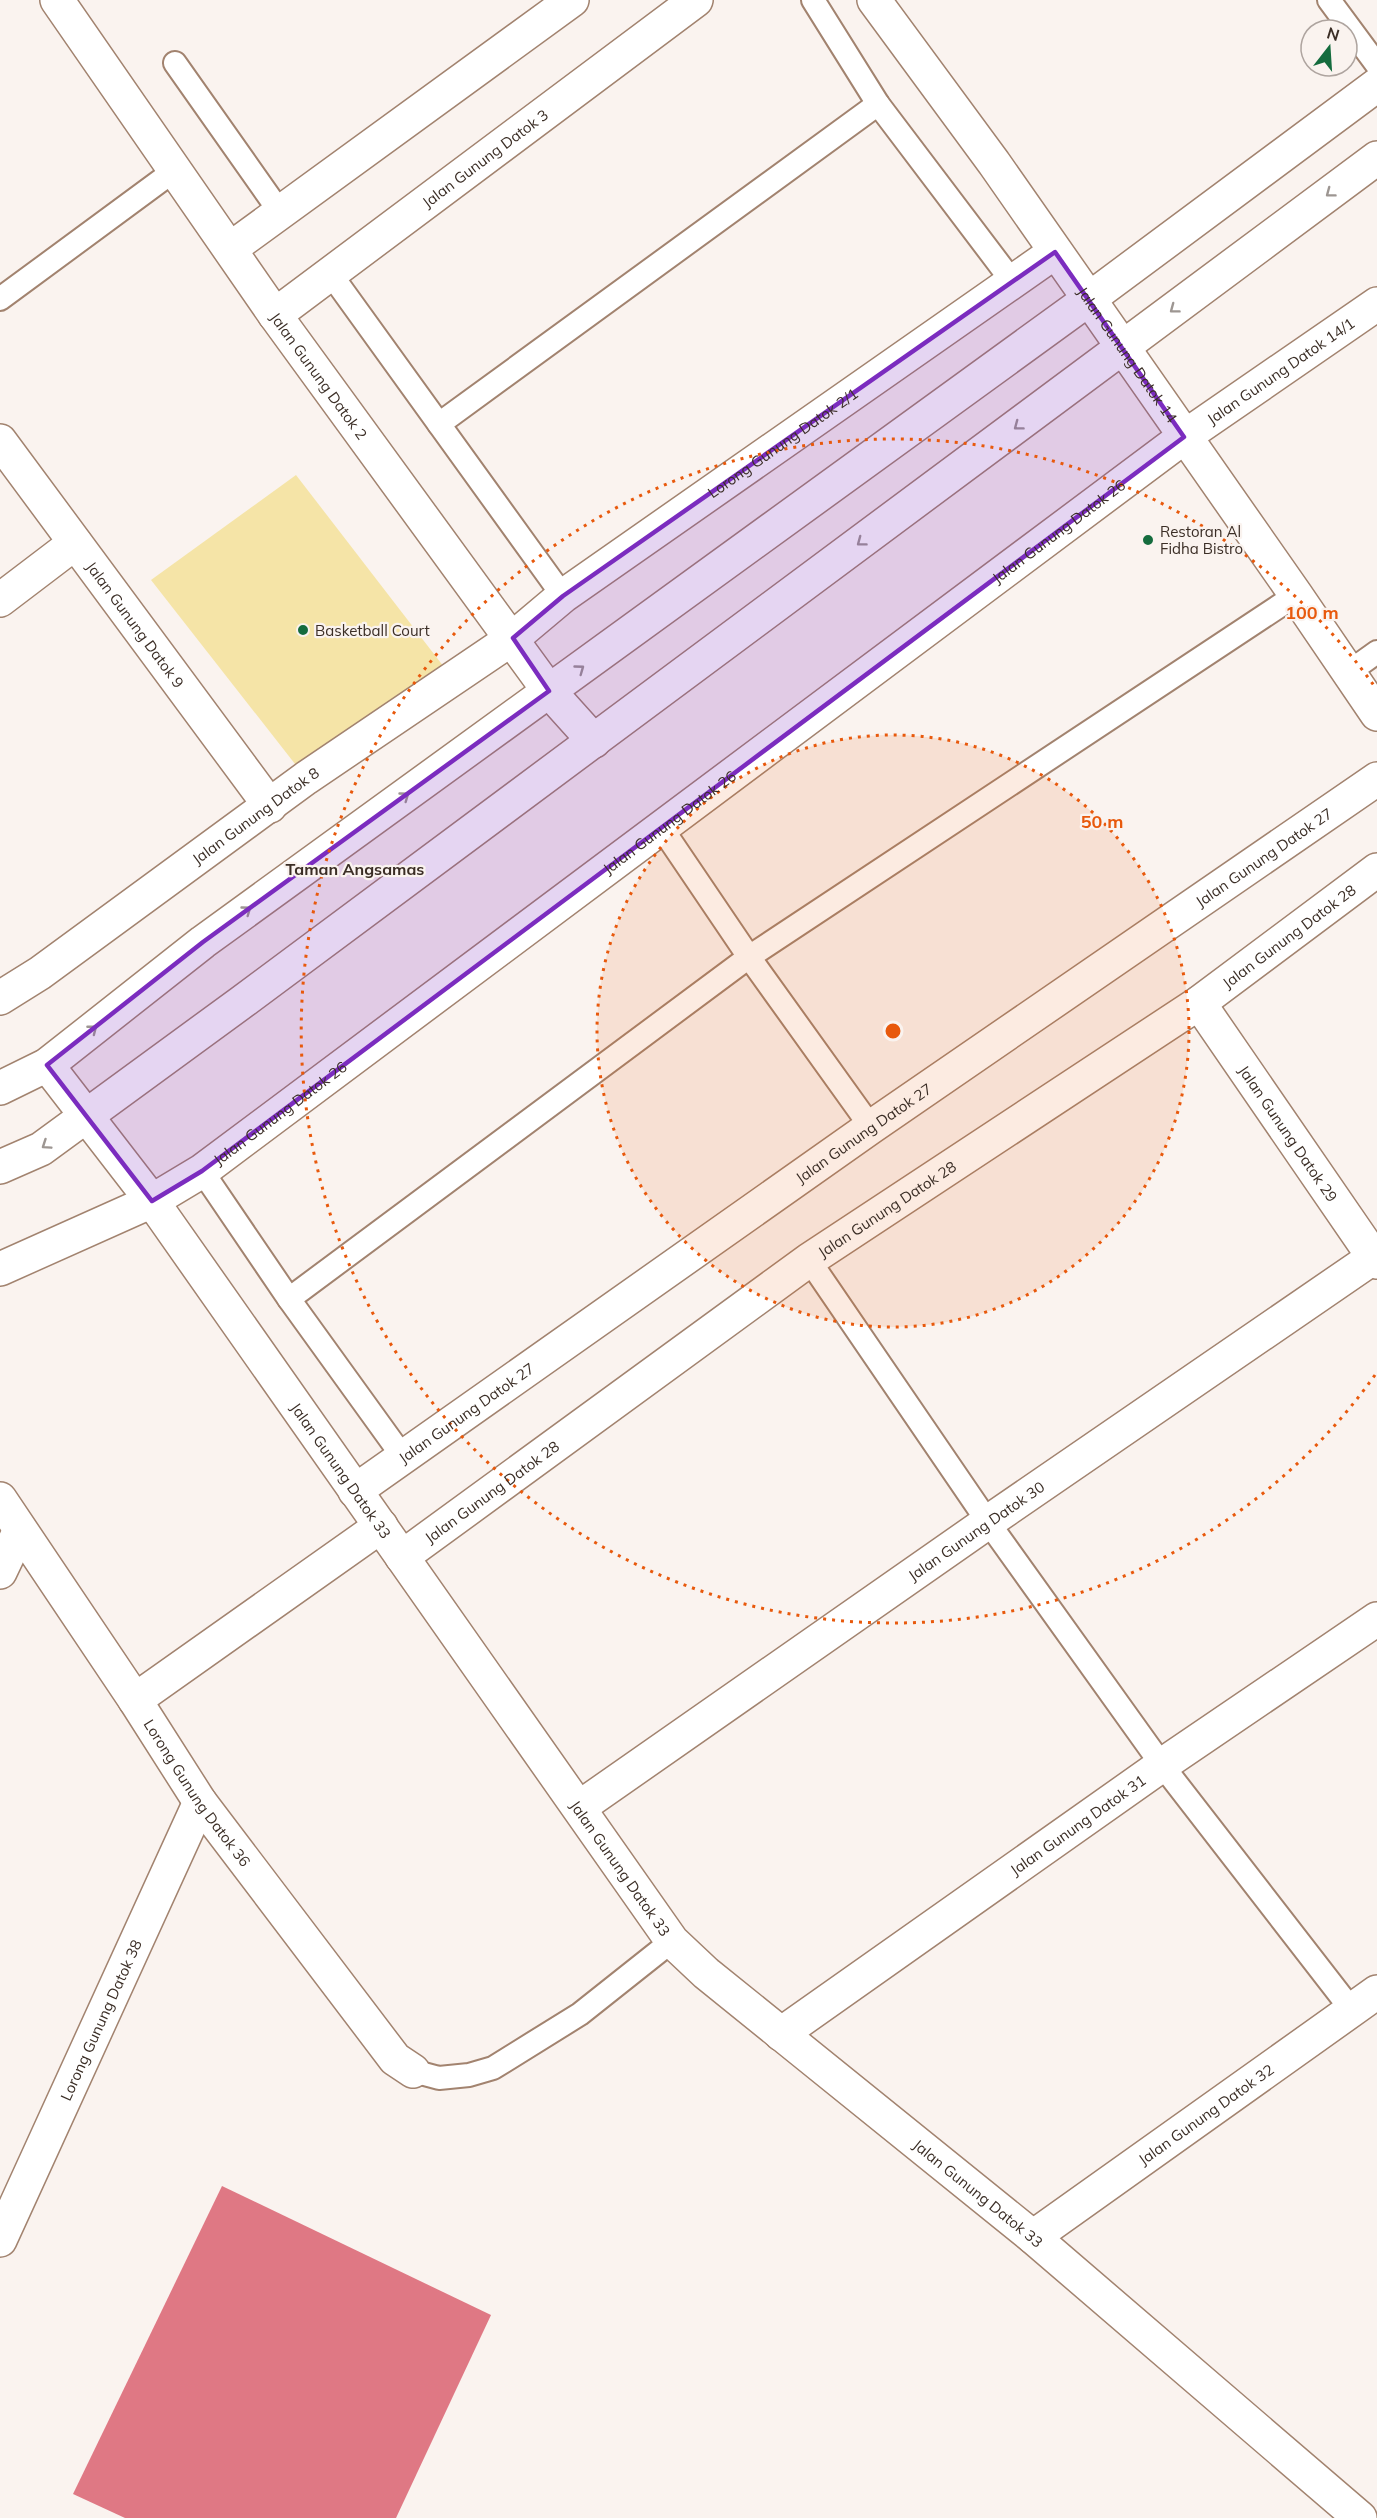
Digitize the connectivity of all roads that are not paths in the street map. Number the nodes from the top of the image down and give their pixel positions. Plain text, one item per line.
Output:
1 (57, 0) edge
2 (572, 0) edge
3 (696, 0) edge
4 (813, 0) edge
5 (874, 0) edge
6 (1329, 0) edge
7 (175, 63) dead end
8 (1377, 65) edge
9 (1377, 85) edge
10 (878, 104) junction
11 (1377, 158) edge
12 (175, 170) junction
13 (280, 212) junction
14 (230, 249) junction
15 (1055, 252) junction
16 (330, 273) junction
17 (1012, 281) junction
18 (0, 299) edge
19 (1089, 299) junction
20 (1377, 304) edge
21 (275, 315) junction
22 (1123, 347) junction
23 (439, 424) junction
24 (1184, 437) junction
25 (0, 441) edge
26 (75, 543) junction
27 (1296, 595) junction
28 (563, 596) junction
29 (0, 600) edge
30 (513, 638) junction
31 (1377, 652) edge
32 (1349, 672) junction
33 (549, 691) junction
34 (1377, 714) edge
35 (594, 741) junction
36 (1377, 779) edge
37 (270, 806) junction
38 (661, 827) junction
39 (1377, 870) edge
40 (749, 957) junction
41 (0, 998) edge
42 (1199, 1004) junction
43 (47, 1065) junction
44 (0, 1089) edge
45 (88, 1115) junction
46 (871, 1127) junction
47 (0, 1167) edge
48 (202, 1171) junction
49 (152, 1201) junction
50 (1375, 1259) edge
51 (809, 1260) junction
52 (0, 1269) edge
53 (290, 1299) junction
54 (403, 1456) junction
55 (355, 1491) junction
56 (0, 1499) edge
57 (988, 1522) junction
58 (381, 1526) junction
59 (20, 1530) junction
60 (402, 1557) junction
61 (0, 1572) edge
62 (1377, 1619) edge
63 (135, 1700) junction
64 (1162, 1764) junction
65 (200, 1802) junction
66 (580, 1807) junction
67 (672, 1941) junction
68 (1364, 2001) edge
69 (781, 2034) junction
70 (413, 2071) joint
71 (1033, 2237) junction
72 (0, 2240) edge
73 (1360, 2518) edge

1 - 12 street, Jalan Gunung Datok 2
2 - 13 street
3 - 16 street, Jalan Gunung Datok 3
4 - 10 lane
5 - 15 street, Jalan Gunung Datok 14
6 - 8 lane
7 - 13 lane
9 - 19 street
10 - 17 lane
10 - 23 lane
11 -> 22 street
12 - 14 street, Jalan Gunung Datok 2
12 - 18 lane
13 - 14 street
14 - 21 street, Jalan Gunung Datok 2
15 - 17 street, Lorong Gunung Datok 2/1
15 - 19 street, Jalan Gunung Datok 14
16 - 21 street, Jalan Gunung Datok 3
16 - 23 lane
17 - 28 street, Lorong Gunung Datok 2/1
19 - 22 street, Jalan Gunung Datok 14
33 -> 19 street
20 - 24 street, Jalan Gunung Datok 14/1
21 - 30 street, Jalan Gunung Datok 2
22 - 24 street, Jalan Gunung Datok 14
22 -> 35 street
23 - 28 lane
24 - 27 street, Jalan Gunung Datok 14
24 - 38 street, Jalan Gunung Datok 26
25 - 26 street, Jalan Gunung Datok 9
26 - 29 street
26 - 37 street, Jalan Gunung Datok 9
27 - 32 street, Jalan Gunung Datok 14
27 - 40 lane
28 - 30 street, Lorong Gunung Datok 2/1
30 - 33 street, Jalan Gunung Datok 2
30 - 37 street, Jalan Gunung Datok 8
31 - 32 lane
32 - 34 street, Jalan Gunung Datok 14
33 - 35 street, Jalan Gunung Datok 2
43 -> 33 street
35 - 45 street
36 - 46 street, Jalan Gunung Datok 27
37 - 41 street, Jalan Gunung Datok 8
38 - 40 lane
38 - 48 street, Jalan Gunung Datok 26
39 - 42 street, Jalan Gunung Datok 28
40 - 46 lane
40 - 53 lane
42 - 50 street, Jalan Gunung Datok 29
42 - 51 street, Jalan Gunung Datok 28
43 - 44 street
43 - 45 street, Jalan Gunung Datok 33
45 -> 47 street
45 - 49 street, Jalan Gunung Datok 33
46 - 54 street, Jalan Gunung Datok 27
48 - 49 street, Jalan Gunung Datok 26
48 - 53 lane
49 - 52 street, Jalan Gunung Datok 26
49 - 55 street, Jalan Gunung Datok 33
50 - 57 street, Jalan Gunung Datok 30
51 - 57 lane
51 - 60 street, Jalan Gunung Datok 28
53 - 54 lane
54 - 55 street, Jalan Gunung Datok 27
55 - 58 street, Jalan Gunung Datok 33
56 - 59 street, Lorong Gunung Datok 36
57 - 64 lane
57 - 66 street, Jalan Gunung Datok 30
58 - 60 street, Jalan Gunung Datok 33
58 - 63 street
59 - 61 street
59 - 63 street, Lorong Gunung Datok 36
60 - 66 street, Jalan Gunung Datok 33
62 - 64 street, Jalan Gunung Datok 31
63 - 65 street, Lorong Gunung Datok 36
64 - 68 lane
64 - 69 street, Jalan Gunung Datok 31
65 - 70 street, Lorong Gunung Datok 36
65 - 72 street, Lorong Gunung Datok 38
66 - 67 street, Jalan Gunung Datok 33
67 - 69 street, Jalan Gunung Datok 33
67 - 70 lane
68 - 71 street, Jalan Gunung Datok 32
69 - 71 street, Jalan Gunung Datok 33
71 - 73 street, Jalan Gunung Datok 33

